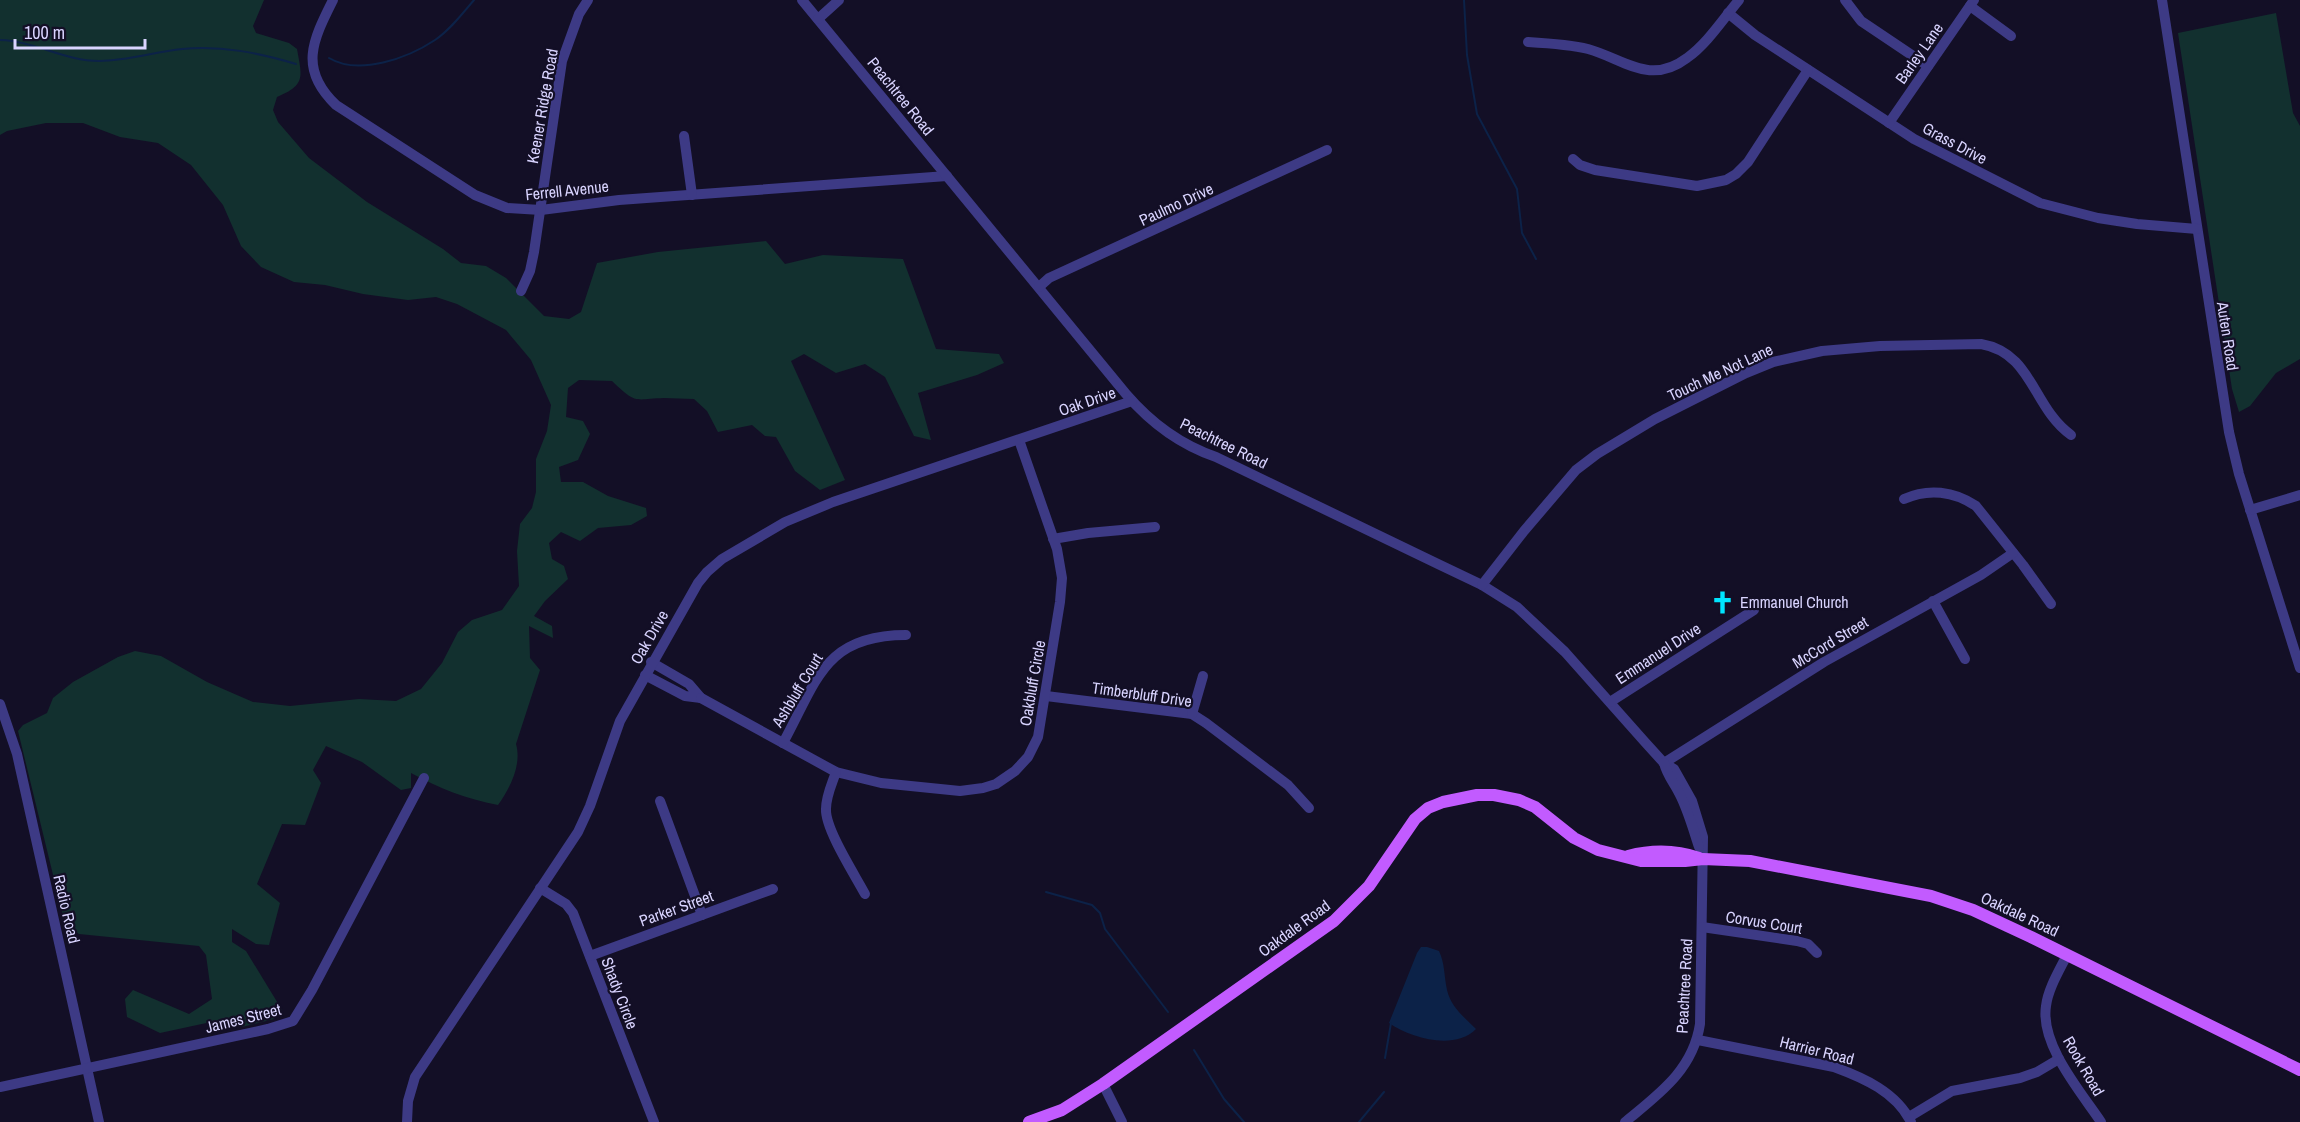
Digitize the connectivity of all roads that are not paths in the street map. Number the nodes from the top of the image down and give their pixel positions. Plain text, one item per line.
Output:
1 (333, 0) edge
2 (588, 0) edge
3 (802, 0) edge
4 (839, 0) edge
5 (1739, 0) edge
6 (1845, 0) edge
7 (2162, 0) edge
8 (1972, 3) edge
9 (1728, 13) junction
10 (818, 19) junction
11 (2011, 36) dead end
12 (1528, 42) dead end
13 (1928, 66) junction
14 (1808, 69) junction
15 (1889, 123) junction
16 (684, 136) dead end
17 (1327, 150) dead end
18 (1574, 159) dead end
19 (947, 176) junction
20 (692, 195) junction
21 (541, 210) junction
22 (2197, 229) junction
23 (1039, 287) junction
24 (521, 291) dead end
25 (1132, 401) junction
26 (2071, 435) dead end
27 (1019, 440) junction
28 (2300, 495) edge
29 (1904, 499) dead end
30 (2250, 510) junction
31 (1155, 527) dead end
32 (1053, 539) junction
33 (2013, 553) junction
34 (1482, 585) junction
35 (1933, 601) junction
36 (2051, 604) dead end
37 (1754, 610) dead end
38 (906, 635) dead end
39 (1965, 660) dead end
40 (651, 662) junction
41 (2300, 668) edge
42 (645, 675) junction
43 (1203, 676) dead end
44 (1046, 696) junction
45 (701, 698) junction
46 (1610, 702) junction
47 (0, 704) edge
48 (1192, 714) junction
49 (783, 743) junction
50 (1664, 763) junction
51 (836, 772) junction
52 (424, 778) dead end
53 (660, 801) dead end
54 (1309, 808) dead end
55 (1703, 859) junction
56 (540, 888) junction
57 (773, 888) dead end
58 (865, 894) dead end
59 (702, 915) junction
60 (1702, 927) junction
61 (1817, 953) dead end
62 (2067, 955) junction
63 (590, 956) junction
64 (1698, 1040) junction
65 (2059, 1059) junction
66 (87, 1069) junction
67 (2300, 1070) edge
68 (1103, 1084) junction
69 (0, 1087) edge
70 (1910, 1120) edge
71 (99, 1122) edge
72 (407, 1122) edge
73 (654, 1122) edge
74 (1029, 1122) edge
75 (1122, 1122) edge
76 (1625, 1122) edge
77 (2101, 1122) edge

1 - 21 street, Ferrell Avenue
2 - 21 street, Keener Ridge Road
3 - 10 street, Peachtree Road
4 - 10 street
5 - 9 street
6 - 13 street
7 - 22 street, Auten Road
8 - 11 street
8 - 13 street, Barley Lane
9 - 12 street
9 - 14 street, Grass Drive
10 - 19 street, Peachtree Road
13 - 15 street, Barley Lane
14 - 15 street, Grass Drive
14 - 18 street
15 - 22 street, Grass Drive
16 - 20 street
17 - 23 street, Paulmo Drive
19 - 20 street, Ferrell Avenue
19 - 23 street, Peachtree Road
20 - 21 street, Ferrell Avenue
21 - 24 street, Keener Ridge Road
22 - 30 street, Auten Road
23 - 25 street, Peachtree Road
25 - 27 street, Oak Drive
25 - 34 street, Peachtree Road
26 - 34 street, Touch Me Not Lane
27 - 32 street, Oakbluff Circle
27 - 40 street, Oak Drive
28 - 30 street
29 - 33 street
30 - 41 street, Auten Road
31 - 32 street
32 - 44 street, Oakbluff Circle
33 - 35 street, McCord Street
33 - 36 street
34 - 46 street, Peachtree Road
35 - 39 street
35 - 50 street, McCord Street
37 - 46 street, Emmanuel Drive
38 - 49 street, Ashbluff Court
40 - 42 street, Oak Drive
40 - 45 street, Oakbluff Circle
42 - 45 street, Oakbluff Circle
42 - 56 street, Oak Drive
43 - 48 street
44 - 48 street, Timberbluff Drive
44 - 51 street, Oakbluff Circle
45 - 49 street, Oakbluff Circle
46 - 50 street, Peachtree Road
47 - 66 street, Radio Road
48 - 54 street, Timberbluff Drive
49 - 51 street, Oakbluff Circle
50 - 55 street, Peachtree Road
51 - 58 street
52 - 66 street, James Street
53 - 59 street
55 - 60 street, Peachtree Road
55 - 62 main road, Oakdale Road
55 - 68 main road, Oakdale Road
56 - 63 street, Shady Circle
56 - 72 street, Oak Drive
57 - 59 street, Parker Street
59 - 63 street, Parker Street
60 - 61 street, Corvus Court
60 - 64 street, Peachtree Road
62 - 65 street, Rook Road
62 - 67 main road, Oakdale Road
63 - 73 street, Shady Circle
64 - 70 street, Harrier Road
64 - 76 street, Peachtree Road
65 - 70 street
65 - 77 street, Rook Road
66 - 69 street, James Street
66 - 71 street, Radio Road
68 - 74 main road, Oakdale Road
68 - 75 street

